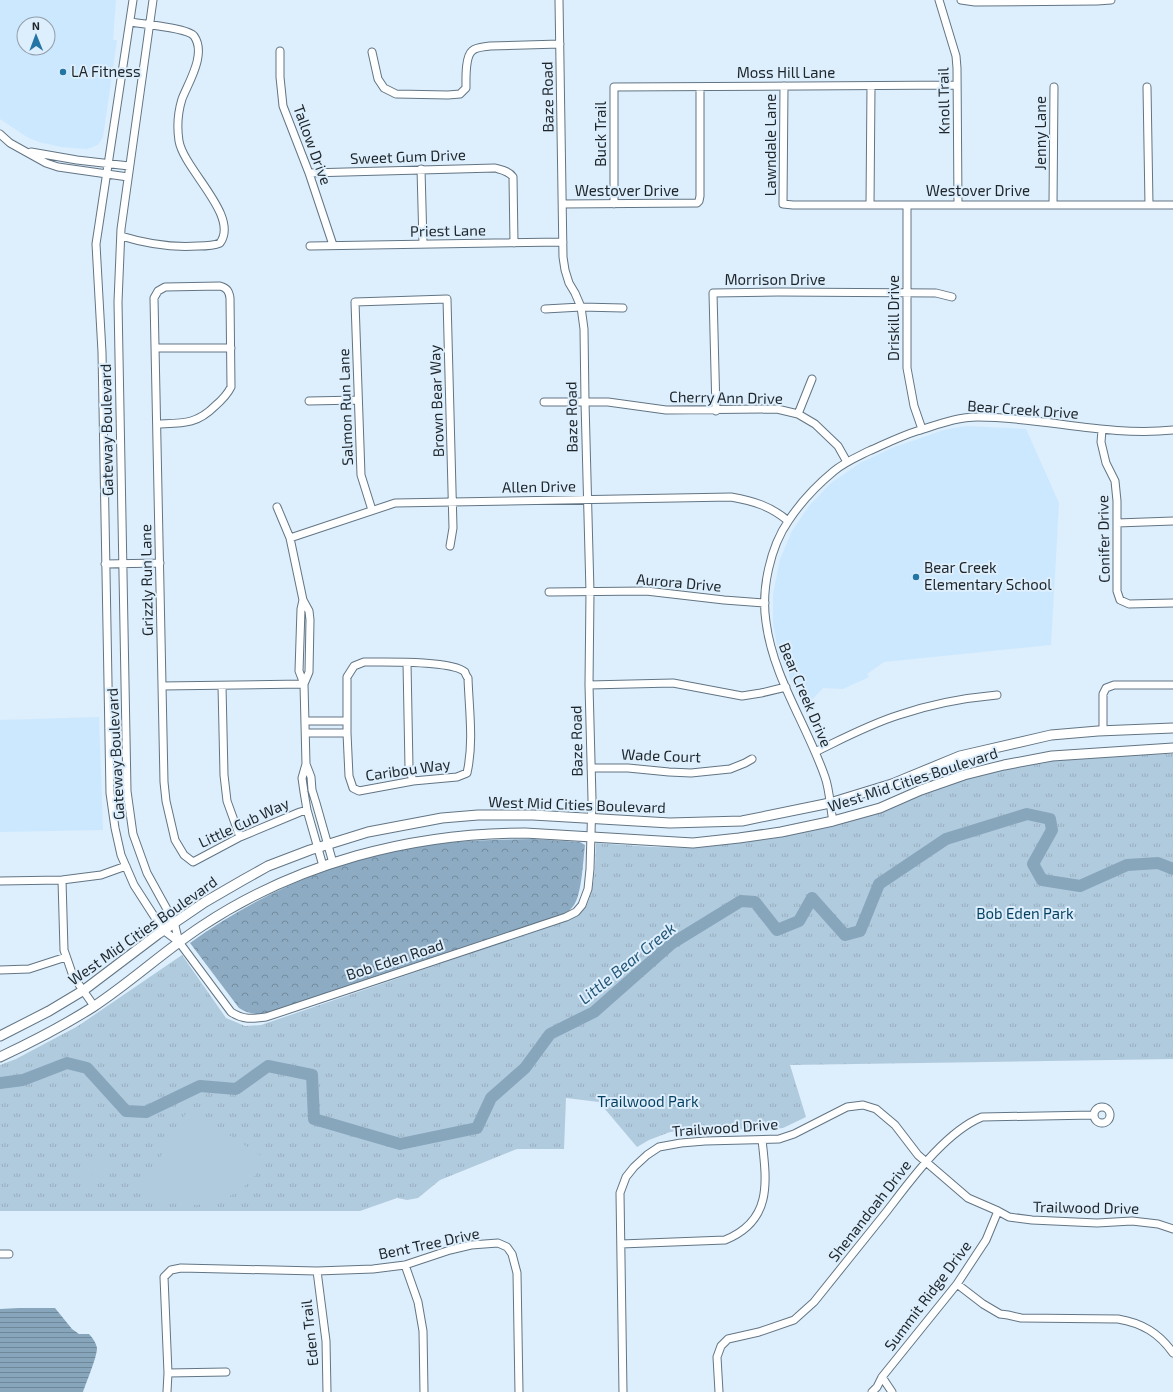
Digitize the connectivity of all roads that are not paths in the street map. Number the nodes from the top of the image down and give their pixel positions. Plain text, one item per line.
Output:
1 (133, 0) edge
2 (153, 0) edge
3 (559, 0) edge
4 (939, 0) edge
5 (961, 0) edge
6 (1111, 0) edge
7 (1079, 1) edge
8 (130, 22) junction
9 (149, 25) junction
10 (560, 44) junction
11 (280, 51) dead end
12 (372, 52) dead end
13 (957, 85) junction
14 (784, 86) junction
15 (871, 86) junction
16 (614, 87) joint
17 (700, 87) junction
18 (1054, 87) dead end
19 (1147, 87) dead end
20 (0, 134) edge
21 (27, 152) junction
22 (109, 164) junction
23 (129, 166) junction
24 (421, 169) junction
25 (309, 173) junction
26 (107, 174) junction
27 (128, 177) junction
28 (562, 204) junction
29 (614, 204) junction
30 (783, 204) joint
31 (1053, 204) junction
32 (870, 205) junction
33 (907, 205) junction
34 (958, 205) junction
35 (1150, 205) junction
36 (1173, 205) edge
37 (121, 236) junction
38 (563, 242) junction
39 (514, 243) junction
40 (423, 244) junction
41 (310, 246) dead end
42 (333, 246) junction
43 (907, 293) junction
44 (952, 297) dead end
45 (355, 302) joint
46 (581, 307) junction
47 (623, 308) dead end
48 (545, 309) dead end
49 (156, 348) junction
50 (231, 348) junction
51 (812, 379) dead end
52 (358, 400) junction
53 (309, 401) dead end
54 (544, 402) dead end
55 (585, 402) junction
56 (716, 410) junction
57 (798, 414) junction
58 (157, 424) junction
59 (922, 429) junction
60 (1102, 430) junction
61 (1173, 430) edge
62 (847, 462) junction
63 (587, 500) junction
64 (452, 502) junction
65 (277, 508) dead end
66 (372, 510) junction
67 (788, 521) junction
68 (1173, 522) edge
69 (1117, 523) junction
70 (290, 538) junction
71 (450, 546) dead end
72 (160, 563) junction
73 (105, 564) junction
74 (123, 564) junction
75 (549, 592) dead end
76 (590, 592) junction
77 (303, 600) junction
78 (765, 603) junction
79 (1173, 603) edge
80 (407, 663) junction
81 (304, 684) junction
82 (589, 685) junction
83 (1173, 685) edge
84 (162, 686) junction
85 (222, 686) junction
86 (786, 687) junction
87 (997, 695) dead end
88 (305, 721) junction
89 (347, 721) junction
90 (1173, 728) edge
91 (1103, 731) junction
92 (306, 733) junction
93 (347, 733) junction
94 (1173, 748) edge
95 (815, 752) junction
96 (752, 759) dead end
97 (306, 764) junction
98 (591, 768) junction
99 (413, 781) junction
100 (830, 803) junction
101 (307, 810) junction
102 (591, 818) junction
103 (833, 821) junction
104 (240, 837) junction
105 (590, 838) junction
106 (328, 844) junction
107 (318, 847) junction
108 (192, 862) joint
109 (333, 863) junction
110 (126, 866) junction
111 (323, 866) junction
112 (62, 880) junction
113 (0, 881) edge
114 (174, 922) junction
115 (163, 930) junction
116 (179, 942) junction
117 (66, 957) junction
118 (0, 970) edge
119 (84, 990) junction
120 (94, 1006) junction
121 (3, 1035) edge
122 (0, 1057) edge
123 (1094, 1115) dead end
124 (762, 1140) junction
125 (925, 1162) junction
126 (998, 1211) junction
127 (1173, 1229) edge
128 (621, 1244) junction
129 (0, 1254) edge
130 (9, 1254) dead end
131 (404, 1265) junction
132 (317, 1271) junction
133 (957, 1284) junction
134 (1173, 1353) edge
135 (226, 1372) dead end
136 (168, 1374) junction
137 (882, 1377) junction
138 (167, 1392) edge
139 (327, 1392) edge
140 (424, 1392) edge
141 (519, 1392) edge
142 (623, 1392) edge
143 (719, 1392) edge
144 (872, 1392) edge
145 (892, 1392) edge

1 - 8 street, Gateway Boulevard
2 - 9 street, Gateway Boulevard
3 - 10 street, Baze Road
4 - 13 street, Knoll Trail
5 - 7 street
6 - 7 street
8 - 9 street
8 - 22 street, Gateway Boulevard
9 - 23 street, Gateway Boulevard
9 - 37 street
10 - 12 street
10 - 28 street, Baze Road
11 - 25 street, Tallow Drive
13 - 15 street, Moss Hill Lane
13 - 34 street, Knoll Trail
14 - 15 street, Moss Hill Lane
14 - 17 street, Moss Hill Lane
14 - 30 street, Lawndale Lane
15 - 32 street
16 - 17 street, Moss Hill Lane
16 - 29 street, Buck Trail
17 - 29 street, Westover Drive
18 - 31 street, Jenny Lane
19 - 35 street
20 - 21 street
21 - 22 street
21 - 26 street
22 - 23 street
22 - 26 street, Gateway Boulevard
23 - 27 street, Gateway Boulevard
24 - 25 street, Sweet Gum Drive
24 - 39 street, Sweet Gum Drive
24 - 40 street
25 - 42 street, Tallow Drive
26 - 27 street
26 - 73 street, Gateway Boulevard
27 - 37 street, Gateway Boulevard
28 - 29 street, Westover Drive
28 - 38 street, Baze Road
30 - 32 street, Westover Drive
31 - 34 street, Westover Drive
31 - 35 street, Westover Drive
32 - 33 street, Westover Drive
33 - 34 street, Westover Drive
33 - 43 street, Driskill Drive
35 - 36 street, Westover Drive
37 - 74 street, Gateway Boulevard
38 - 39 street, Priest Lane
38 - 46 street, Baze Road
39 - 40 street, Priest Lane
40 - 42 street, Priest Lane
41 - 42 street, Priest Lane
43 - 44 street
43 - 56 street, Morrison Drive
43 - 59 street, Driskill Drive
45 - 52 street, Salmon Run Lane
45 - 64 street, Brown Bear Way
46 - 47 street
46 - 48 street
46 - 55 street, Baze Road
49 - 50 street
49 - 50 street, Grizzly Run Lane
49 - 58 street, Grizzly Run Lane
50 - 58 street
51 - 57 street
52 - 53 street
52 - 66 street, Salmon Run Lane
54 - 55 street, Cherry Ann Drive
55 - 56 street, Cherry Ann Drive
55 - 63 street, Baze Road
56 - 57 street, Cherry Ann Drive
57 - 62 street, Cherry Ann Drive
58 - 72 street, Grizzly Run Lane
59 - 60 street, Bear Creek Drive
59 - 62 street, Bear Creek Drive
60 - 61 street, Bear Creek Drive
60 - 69 street, Conifer Drive
62 - 67 street, Bear Creek Drive
63 - 64 street, Allen Drive
63 - 67 street, Allen Drive
63 - 76 street, Baze Road
64 - 66 street, Allen Drive
64 - 71 street, Brown Bear Way
65 - 70 street
66 - 70 street, Allen Drive
67 - 78 street, Bear Creek Drive
68 - 69 street
69 - 79 street, Conifer Drive
70 - 77 street
72 - 74 street
72 - 84 street, Grizzly Run Lane
73 - 74 street
73 - 110 street, Gateway Boulevard
74 - 114 street, Gateway Boulevard
75 - 76 street, Aurora Drive
76 - 78 street, Aurora Drive
76 - 82 street, Baze Road
77 - 81 street
77 - 81 street
78 - 86 street, Bear Creek Drive
80 - 89 street
80 - 99 street
80 - 99 street, Caribou Way
81 - 85 street
81 - 88 street
82 - 86 street
82 - 98 street, Baze Road
83 - 91 street
84 - 85 street
84 - 108 street, Grizzly Run Lane
85 - 104 street
86 - 95 street, Bear Creek Drive
87 - 95 street
88 - 89 street
88 - 92 street
89 - 93 street
90 - 91 main road, West Mid Cities Boulevard
91 - 100 main road, West Mid Cities Boulevard
92 - 93 street
92 - 97 street
93 - 99 street, Caribou Way
94 - 103 main road, West Mid Cities Boulevard
95 - 100 street, Bear Creek Drive
96 - 98 street, Wade Court
97 - 101 street
97 - 106 street
98 - 102 street, Baze Road
100 - 102 main road, West Mid Cities Boulevard
100 - 103 street, Bear Creek Drive
101 - 104 street, Little Cub Way
101 - 107 street
102 - 105 street, Baze Road
102 - 106 main road, West Mid Cities Boulevard
103 - 105 main road, West Mid Cities Boulevard
104 - 108 street, Little Cub Way
105 - 109 main road, West Mid Cities Boulevard
105 - 116 street, Bob Eden Road
106 - 107 main road, West Mid Cities Boulevard
106 - 109 street
107 - 111 street
107 - 114 main road, West Mid Cities Boulevard
109 - 111 main road, West Mid Cities Boulevard
110 - 112 street
110 - 115 street, Gateway Boulevard
111 - 116 main road, West Mid Cities Boulevard
112 - 113 street
112 - 117 street
114 - 115 main road, West Mid Cities Boulevard
114 - 116 street, Gateway Boulevard
115 - 116 street, Gateway Boulevard
115 - 119 main road, West Mid Cities Boulevard
116 - 120 main road, West Mid Cities Boulevard
117 - 118 street
117 - 119 street
119 - 120 street
119 - 121 main road, West Mid Cities Boulevard
120 - 122 main road, West Mid Cities Boulevard
123 - 125 street, Shenandoah Drive
124 - 125 street, Trailwood Drive
124 - 128 street, Trailwood Drive
124 - 128 street
125 - 126 street, Trailwood Drive
125 - 143 street, Shenandoah Drive
126 - 127 street, Trailwood Drive
126 - 133 street, Summit Ridge Drive
128 - 142 street, Trailwood Drive
129 - 130 street
131 - 132 street, Bent Tree Drive
131 - 140 street
131 - 141 street, Bent Tree Drive
132 - 136 street, Bent Tree Drive
132 - 139 street, Eden Trail
133 - 134 street
133 - 137 street, Summit Ridge Drive
135 - 136 street
136 - 138 street
137 - 144 street, Summit Ridge Drive
137 - 145 street

